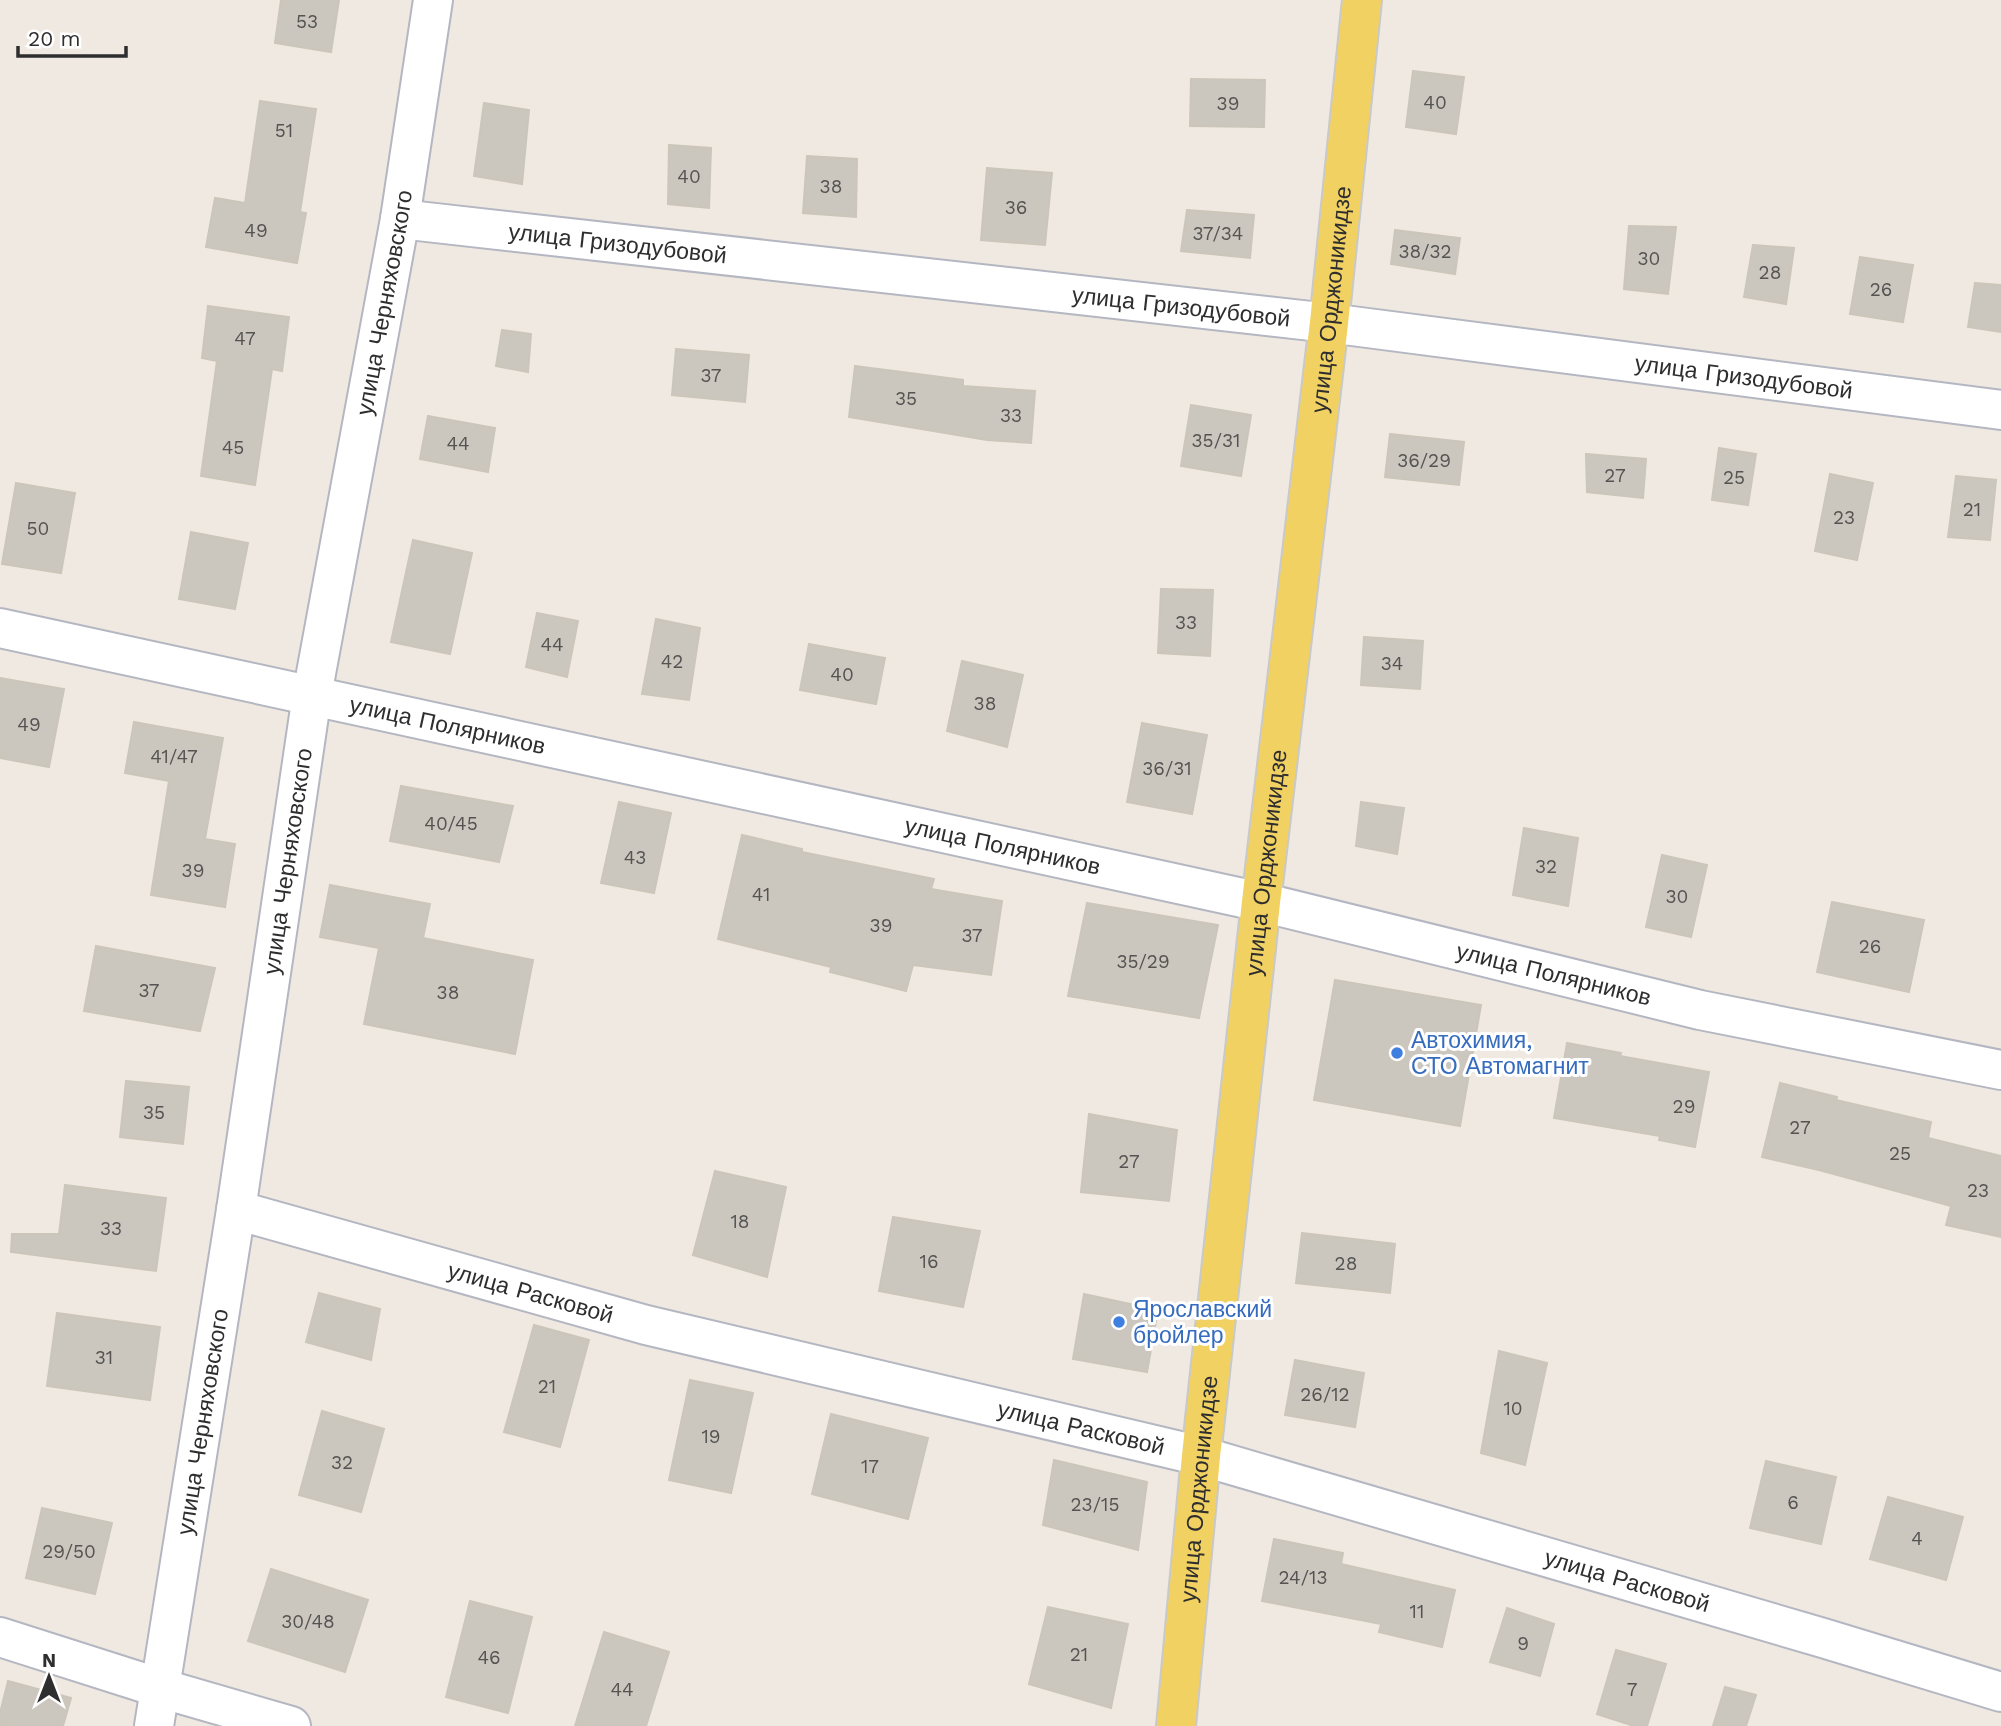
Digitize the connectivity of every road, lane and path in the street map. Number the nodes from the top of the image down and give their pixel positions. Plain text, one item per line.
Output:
1 (433, 0) edge
2 (1362, 0) edge
3 (400, 219) junction
4 (1329, 323) junction
5 (2001, 411) edge
6 (0, 628) edge
7 (312, 695) junction
8 (1261, 902) junction
9 (2001, 1070) edge
10 (236, 1210) junction
11 (1201, 1456) junction
12 (0, 1637) edge
13 (160, 1688) junction
14 (2001, 1692) edge
15 (153, 1726) edge
16 (291, 1726) edge
17 (1175, 1726) edge

1 - 3 street, улица Черняховского
2 - 4 main road, улица Орджоникидзе
3 - 4 street, улица Гризодубовой
3 - 7 street, улица Черняховского
4 - 5 street, улица Гризодубовой
4 - 8 main road, улица Орджоникидзе
6 - 7 street, улица Полярников
7 - 8 street, улица Полярников
7 - 10 street, улица Черняховского
8 - 9 street, улица Полярников
8 - 11 main road, улица Орджоникидзе
10 - 11 street, улица Расковой
10 - 13 street, улица Черняховского
11 - 14 street, улица Расковой
11 - 17 main road, улица Орджоникидзе
12 - 13 street
13 - 15 street, улица Черняховского
13 - 16 street

